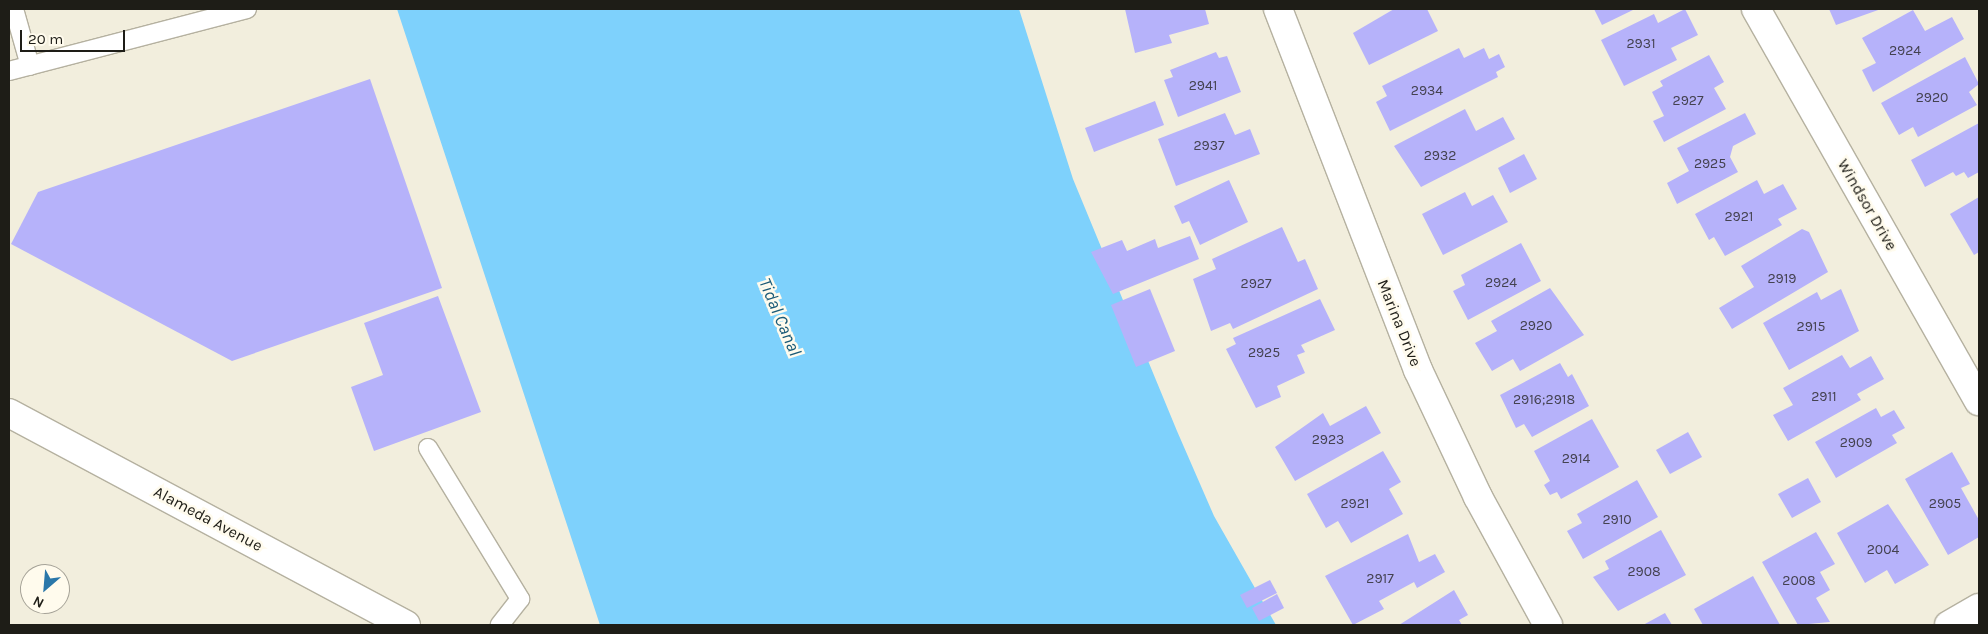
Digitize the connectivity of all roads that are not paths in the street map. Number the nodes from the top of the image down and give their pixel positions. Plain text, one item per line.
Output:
1 (14, 9) edge
2 (247, 9) edge
3 (1278, 9) edge
4 (1756, 9) edge
5 (30, 66) junction
6 (9, 71) edge
7 (1979, 401) edge
8 (9, 413) edge
9 (428, 448) dead end
10 (1979, 608) edge
11 (406, 625) edge
12 (500, 625) edge
13 (1548, 625) edge
14 (1949, 625) edge

1 - 5 lane
2 - 5 lane
3 - 13 street, Marina Drive
4 - 7 street, Windsor Drive
5 - 6 lane
8 - 11 street, Alameda Avenue
9 - 12 lane
10 - 14 street

